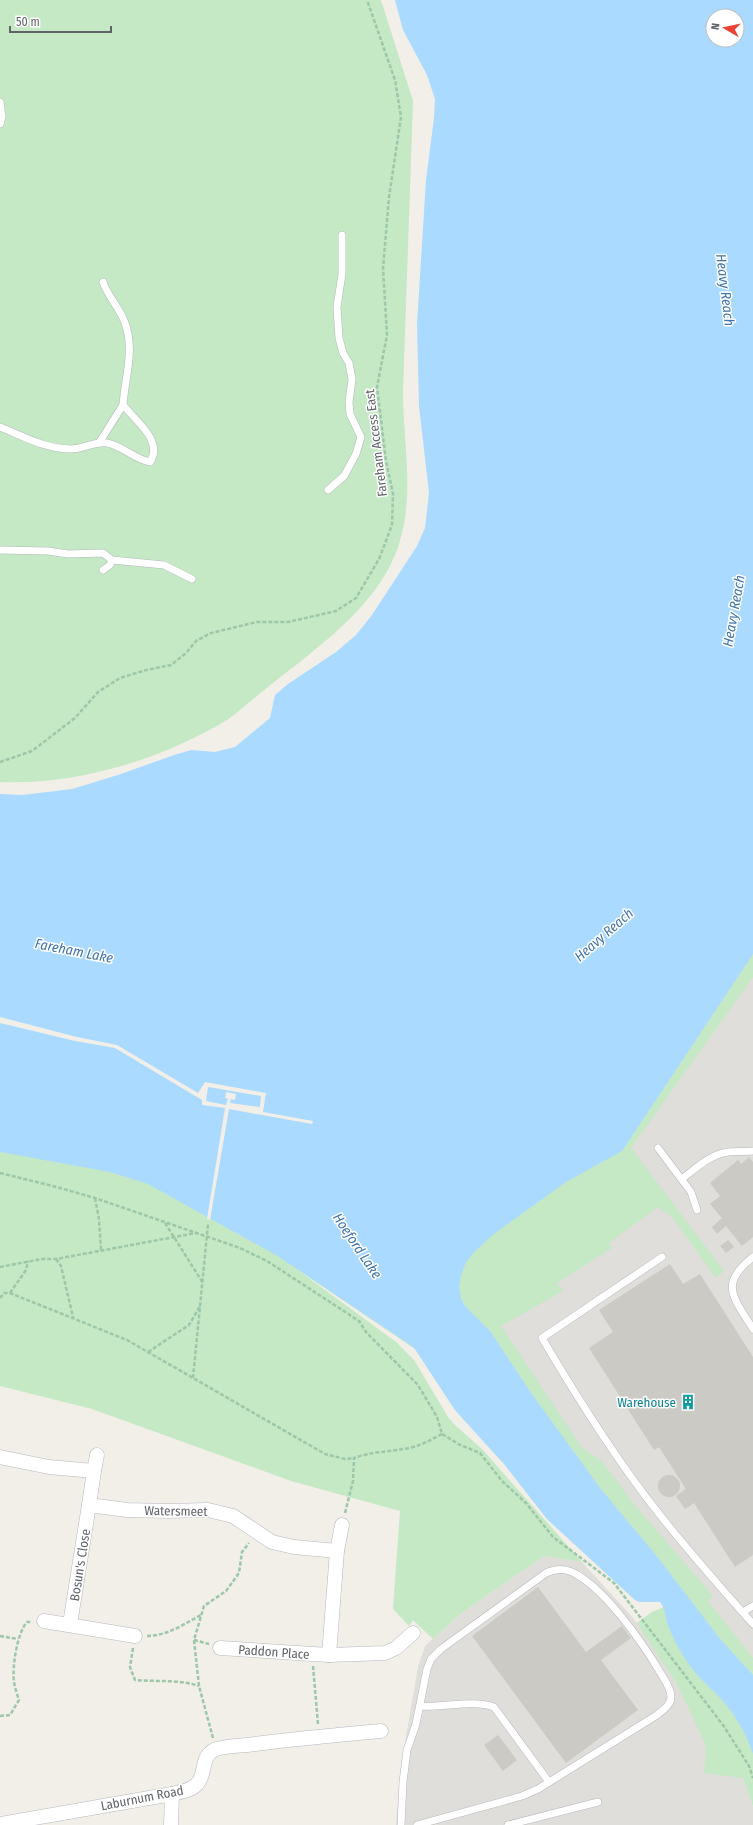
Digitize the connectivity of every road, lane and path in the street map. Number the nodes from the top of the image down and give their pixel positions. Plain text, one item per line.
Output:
1 (367, 0) edge
2 (0, 102) edge
3 (0, 124) edge
4 (342, 235) dead end
5 (104, 282) dead end
6 (123, 405) junction
7 (0, 427) edge
8 (99, 443) junction
9 (328, 490) dead end
10 (0, 550) edge
11 (112, 560) junction
12 (103, 570) dead end
13 (192, 579) dead end
14 (0, 762) edge
15 (658, 1148) dead end
16 (753, 1151) edge
17 (0, 1173) edge
18 (682, 1179) junction
19 (95, 1198) junction
20 (697, 1210) dead end
21 (164, 1222) junction
22 (208, 1224) dead end
23 (196, 1233) junction
24 (207, 1236) junction
25 (174, 1237) junction
26 (101, 1250) junction
27 (662, 1257) dead end
28 (753, 1257) edge
29 (56, 1259) junction
30 (28, 1261) junction
31 (0, 1267) edge
32 (203, 1283) junction
33 (10, 1293) junction
34 (0, 1298) edge
35 (201, 1304) junction
36 (73, 1318) junction
37 (753, 1328) edge
38 (148, 1352) junction
39 (193, 1378) junction
40 (442, 1434) junction
41 (97, 1455) dead end
42 (0, 1457) edge
43 (354, 1458) junction
44 (94, 1471) junction
45 (89, 1505) junction
46 (342, 1525) joint
47 (337, 1551) junction
48 (753, 1606) edge
49 (743, 1612) junction
50 (201, 1614) dead end
51 (44, 1621) joint
52 (70, 1624) junction
53 (753, 1624) edge
54 (413, 1633) dead end
55 (0, 1636) edge
56 (134, 1636) junction
57 (18, 1639) junction
58 (220, 1648) dead end
59 (312, 1654) junction
60 (329, 1655) junction
61 (199, 1686) dead end
62 (420, 1706) junction
63 (0, 1716) edge
64 (381, 1731) dead end
65 (319, 1737) junction
66 (753, 1778) edge
67 (549, 1782) junction
68 (172, 1794) junction
69 (598, 1802) dead end
70 (0, 1824) edge
71 (171, 1825) edge
72 (401, 1825) edge
73 (416, 1825) edge
74 (508, 1825) edge

1 - 14 path, Fareham Access East
2 - 3 lane
4 - 9 lane
5 - 6 lane
6 - 8 lane
6 - 8 lane
7 - 8 lane
10 - 11 lane
11 - 12 lane
11 - 13 lane
15 - 18 lane
16 - 18 lane
17 - 19 path
18 - 20 lane
19 - 21 path
19 - 26 path
21 - 23 path
21 - 25 path
22 - 24 path
23 - 24 path
23 - 25 path
24 - 32 path
24 - 40 path
25 - 26 path
25 - 32 path
26 - 29 path
27 - 49 lane
28 - 37 lane
29 - 30 path
29 - 36 path
30 - 31 path
30 - 33 path
32 - 35 path
33 - 34 path
33 - 36 path
35 - 38 path
35 - 39 path
36 - 38 path
38 - 39 path
39 - 43 path
40 - 43 path
40 - 66 path
41 - 44 street
42 - 44 street
43 - 46 path
44 - 45 street
45 - 47 street, Watersmeet
45 - 52 street, Bosun's Close
46 - 47 street
47 - 60 street, Paddon Place
48 - 49 lane
49 - 53 lane
50 - 56 path
51 - 52 street
51 - 57 path
52 - 56 street
54 - 60 street, Paddon Place
55 - 57 path
56 - 61 path
57 - 63 path
58 - 59 street, Paddon Place
59 - 60 street, Paddon Place
59 - 65 path
62 - 67 lane
62 - 67 lane
62 - 72 lane
64 - 65 street, Laburnum Road
65 - 68 street, Laburnum Road
67 - 73 lane
68 - 70 street, Laburnum Road
68 - 71 street
69 - 74 lane

